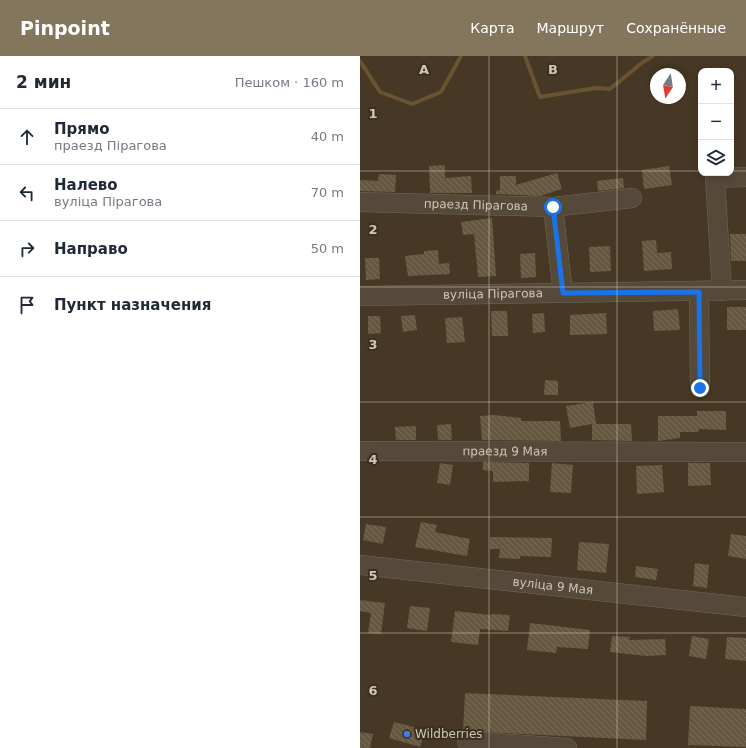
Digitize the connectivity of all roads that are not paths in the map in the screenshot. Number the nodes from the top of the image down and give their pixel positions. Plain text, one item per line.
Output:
1 (746, 177) edge
2 (632, 198) dead end
3 (360, 202) edge
4 (553, 207) junction
5 (746, 290) edge
6 (722, 291) junction
7 (699, 292) junction
8 (563, 293) junction
9 (360, 296) edge
10 (700, 388) dead end
11 (360, 451) edge
12 (746, 452) edge
13 (360, 565) edge
14 (746, 607) edge
15 (467, 741) dead end
16 (567, 748) edge

1 - 6 street
2 - 4 street, праезд Пірагова
3 - 4 street, праезд Пірагова
4 - 8 street
5 - 6 street, вуліца Пірагова
6 - 7 street, вуліца Пірагова
7 - 8 street, вуліца Пірагова
7 - 10 street
8 - 9 street, вуліца Пірагова
11 - 12 street, праезд 9 Мая
13 - 14 street, вуліца 9 Мая
15 - 16 street

